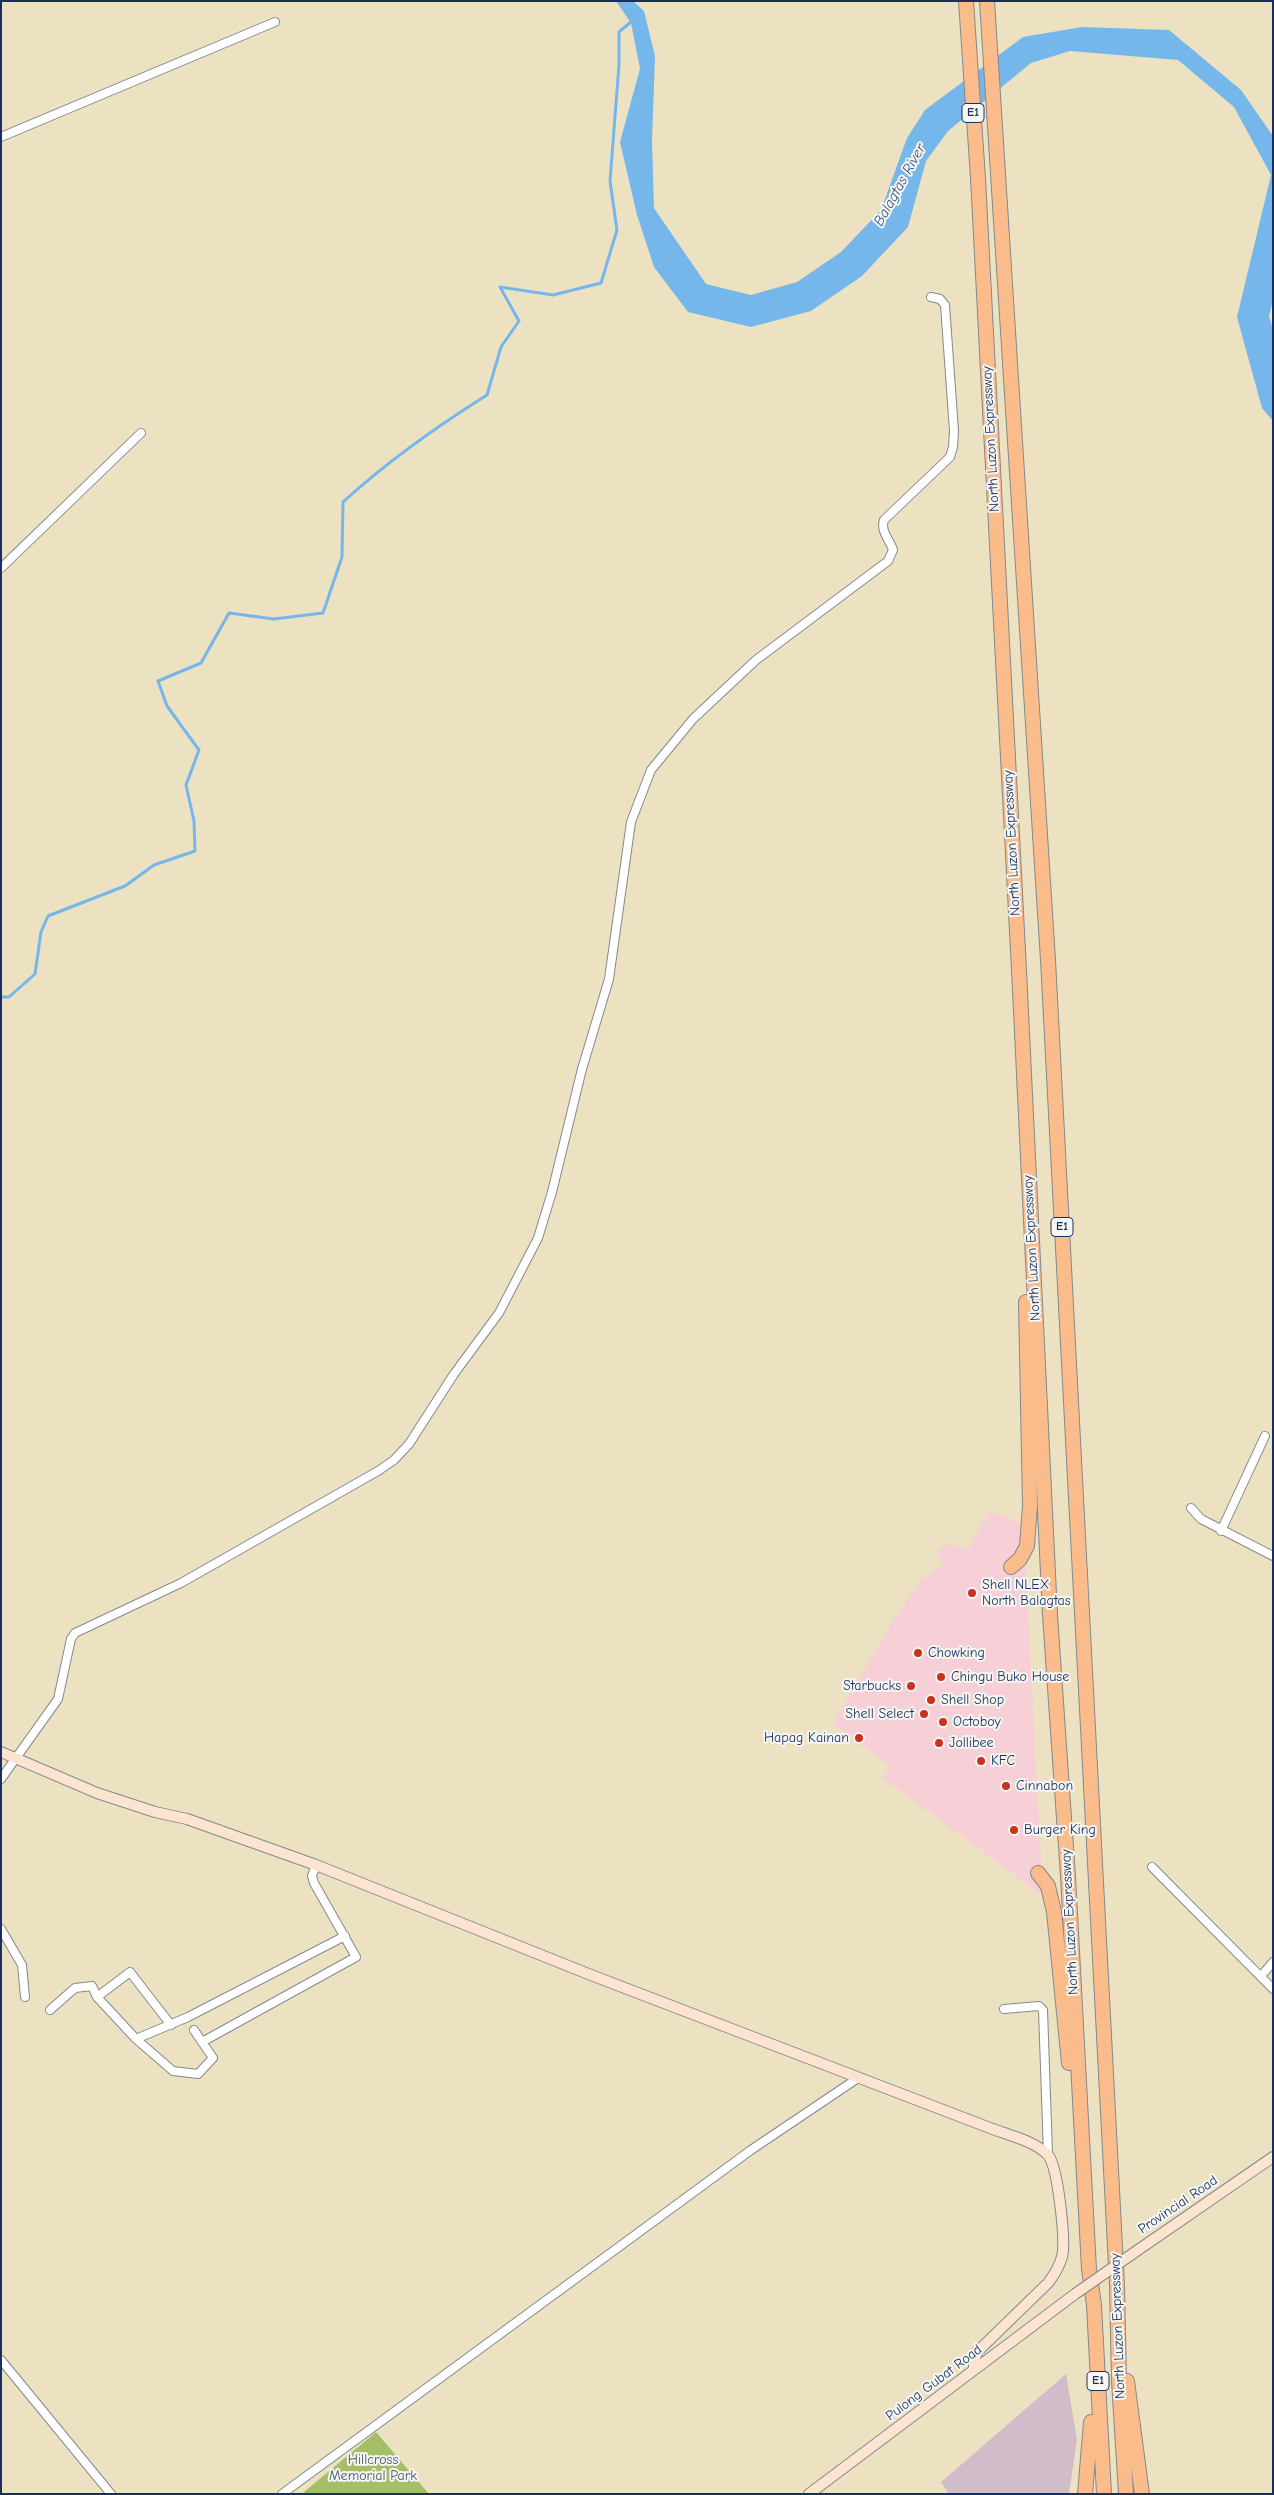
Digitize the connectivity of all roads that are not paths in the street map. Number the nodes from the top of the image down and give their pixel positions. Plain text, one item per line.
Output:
1 (966, 1) edge
2 (987, 1) edge
3 (275, 22) dead end
4 (1, 137) edge
5 (931, 297) dead end
6 (140, 432) dead end
7 (1, 568) edge
8 (1032, 1246) junction
9 (1265, 1436) dead end
10 (1191, 1508) dead end
11 (1221, 1531) junction
12 (1273, 1556) edge
13 (1011, 1567) dead end
14 (1, 1752) edge
15 (14, 1758) junction
16 (1, 1779) edge
17 (316, 1865) junction
18 (1152, 1867) dead end
19 (1038, 1873) dead end
20 (1, 1929) edge
21 (345, 1936) junction
22 (1273, 1962) edge
23 (1261, 1976) junction
24 (1273, 1989) edge
25 (25, 1996) dead end
26 (97, 1996) junction
27 (1004, 2009) dead end
28 (50, 2010) dead end
29 (172, 2025) junction
30 (194, 2030) dead end
31 (136, 2039) junction
32 (202, 2042) junction
33 (858, 2078) junction
34 (1048, 2154) junction
35 (1273, 2157) edge
36 (1084, 2190) junction
37 (1089, 2269) junction
38 (1117, 2286) junction
39 (1075, 2294) joint
40 (1, 2360) edge
41 (974, 2370) junction
42 (111, 2494) edge
43 (282, 2494) edge
44 (809, 2494) edge
45 (1085, 2494) edge
46 (1104, 2494) edge
47 (1126, 2494) edge
48 (1142, 2494) edge

1 - 8 highway, North Luzon Expressway / E1
2 - 38 highway, North Luzon Expressway / E1
3 - 4 street
5 - 15 street
6 - 7 street
8 - 13 highway
8 - 36 highway, North Luzon Expressway / E1
9 - 11 street
10 - 11 street
11 - 12 street
14 - 15 street
15 - 16 street
15 - 17 street
17 - 21 street
17 - 33 street
18 - 23 street
19 - 36 highway
20 - 25 street
21 - 29 street
21 - 32 street
22 - 23 street
23 - 24 street
26 - 28 street
26 - 29 street
26 - 31 street
27 - 34 street
29 - 31 street
30 - 32 street
31 - 32 street
33 - 34 street
33 - 43 street
34 - 41 street
35 - 39 street, Provincial Road, bridge
36 - 37 highway, North Luzon Expressway / E1
37 - 45 highway, E1
37 - 46 highway, North Luzon Expressway / E1
38 - 47 highway, North Luzon Expressway / E1
38 - 48 highway, E1
39 - 41 street, Pulong Gubat Road
40 - 42 street
41 - 44 street, Pulong Gubat Road

